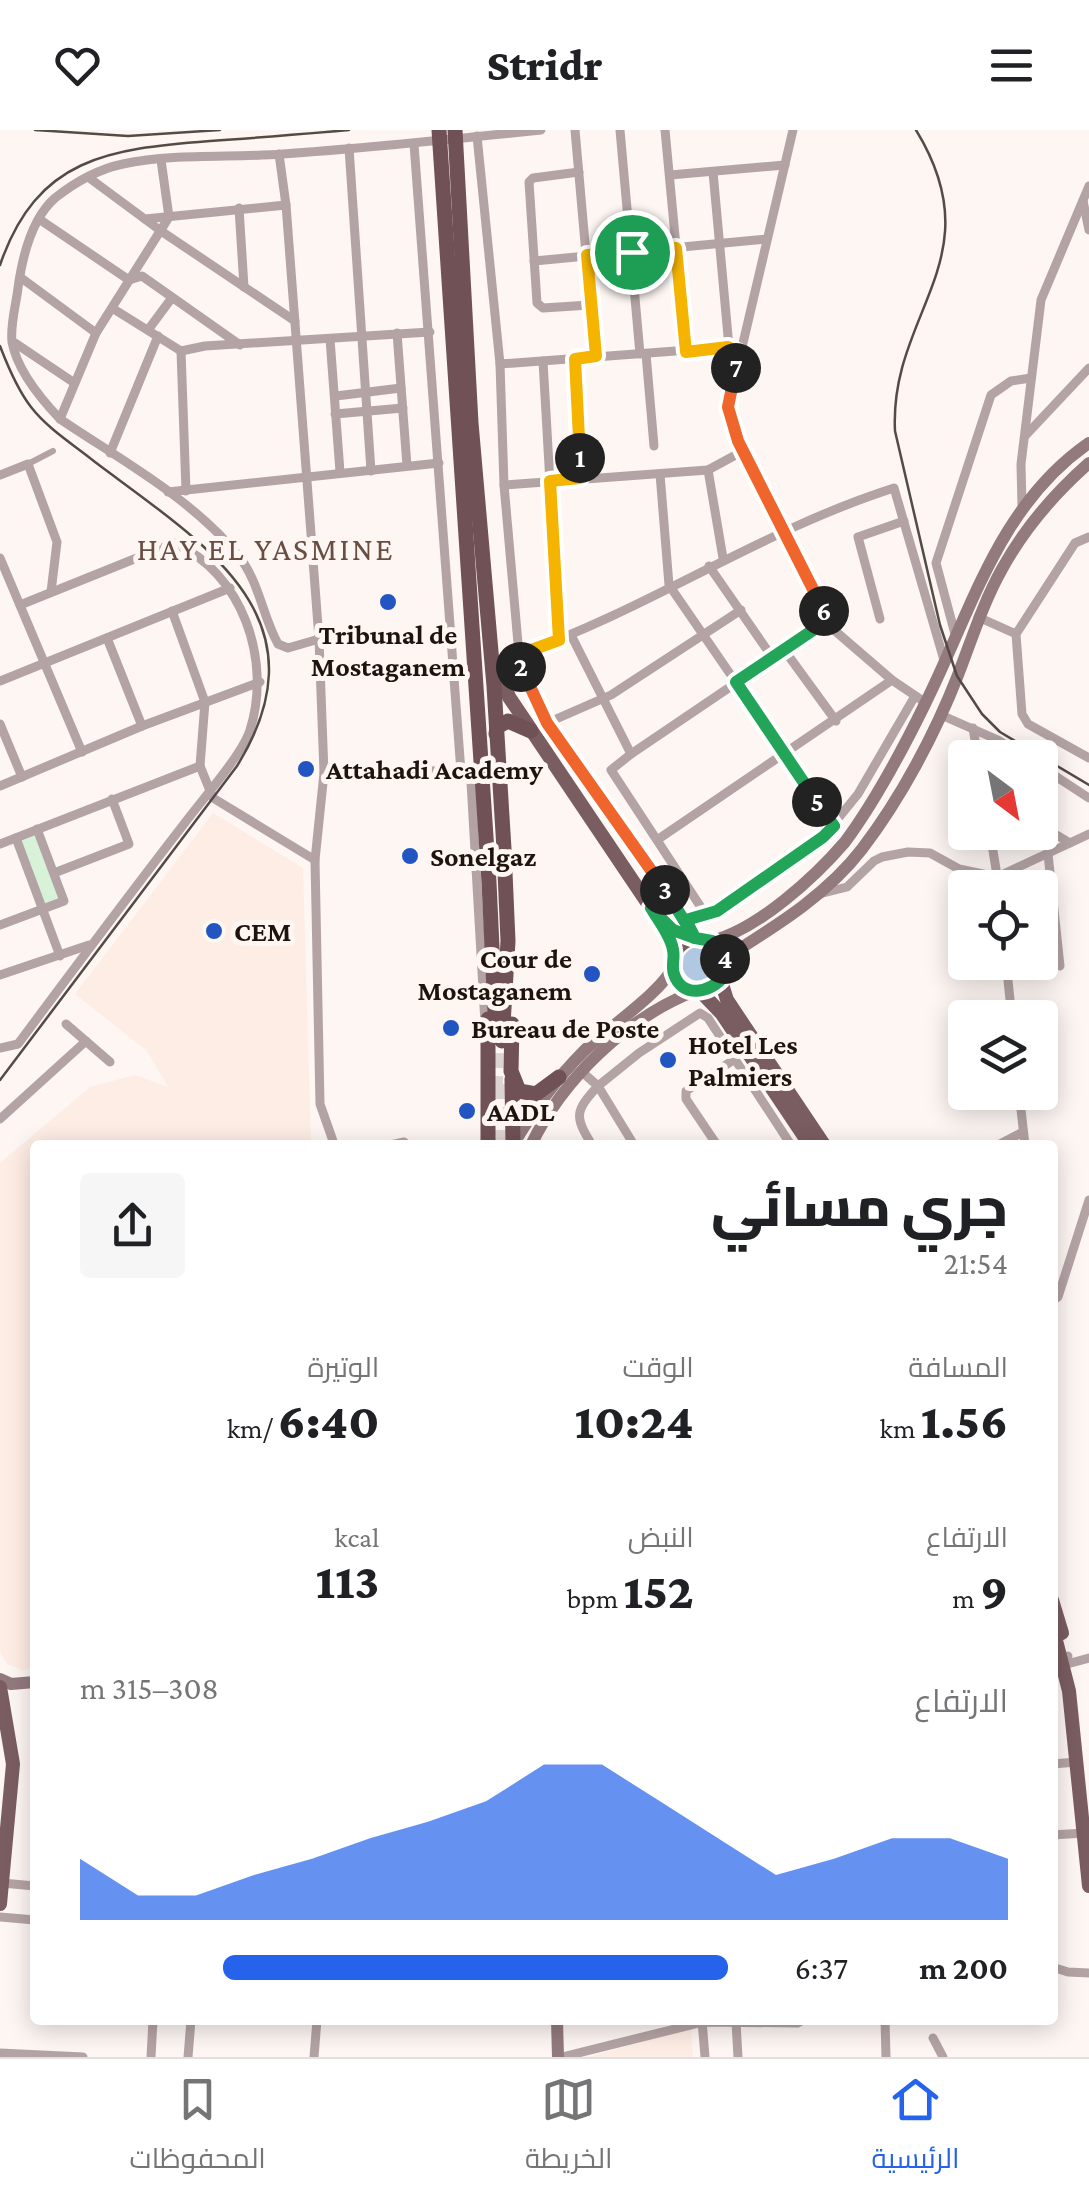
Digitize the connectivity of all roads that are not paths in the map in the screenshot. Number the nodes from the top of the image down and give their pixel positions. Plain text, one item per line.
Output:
1 (541, 130) edge
2 (575, 130) edge
3 (620, 130) edge
4 (665, 130) edge
5 (792, 130) edge
6 (447, 135) edge
7 (477, 136) junction
8 (414, 144) junction
9 (350, 148) junction
10 (279, 154) junction
11 (161, 160) junction
12 (785, 165) junction
13 (580, 172) junction
14 (713, 172) junction
15 (670, 175) junction
16 (88, 176) junction
17 (1089, 186) edge
18 (1082, 198) junction
19 (286, 205) junction
20 (239, 208) junction
21 (169, 217) junction
22 (39, 219) junction
23 (144, 219) junction
24 (1089, 230) edge
25 (161, 231) junction
26 (767, 240) junction
27 (719, 244) junction
28 (676, 248) junction
29 (632, 252) junction
30 (587, 255) junction
31 (534, 261) junction
32 (20, 277) junction
33 (128, 280) junction
34 (244, 287) junction
35 (171, 299) junction
36 (590, 305) junction
37 (112, 308) junction
38 (295, 321) junction
39 (430, 332) junction
40 (153, 333) junction
41 (397, 333) junction
42 (96, 334) junction
43 (362, 335) junction
44 (330, 338) junction
45 (297, 340) junction
46 (12, 342) junction
47 (242, 346) junction
48 (728, 347) junction
49 (181, 351) junction
50 (686, 352) junction
51 (739, 353) junction
52 (643, 354) junction
53 (596, 356) junction
54 (575, 359) junction
55 (544, 361) junction
56 (500, 364) junction
57 (1089, 368) edge
58 (1031, 378) junction
59 (74, 382) junction
60 (402, 388) junction
61 (366, 394) junction
62 (336, 396) junction
63 (403, 408) junction
64 (367, 413) junction
65 (335, 414) junction
66 (60, 419) junction
67 (1089, 432) edge
68 (1024, 437) junction
69 (654, 446) dead end
70 (1084, 446) edge
71 (53, 451) dead end
72 (743, 451) junction
73 (110, 453) junction
74 (439, 463) junction
75 (1089, 463) edge
76 (28, 464) junction
77 (407, 466) junction
78 (371, 470) junction
79 (708, 470) junction
80 (340, 472) junction
81 (660, 474) junction
82 (0, 476) edge
83 (307, 477) junction
84 (580, 478) junction
85 (550, 481) junction
86 (504, 485) junction
87 (186, 491) junction
88 (168, 492) junction
89 (1022, 507) junction
90 (904, 522) junction
91 (784, 530) junction
92 (1089, 537) edge
93 (0, 558) edge
94 (723, 558) junction
95 (709, 566) junction
96 (669, 586) junction
97 (230, 588) junction
98 (51, 592) junction
99 (20, 605) junction
100 (741, 610) junction
101 (172, 611) junction
102 (978, 617) junction
103 (880, 619) dead end
104 (828, 620) junction
105 (571, 634) junction
106 (955, 634) junction
107 (1016, 634) junction
108 (700, 636) junction
109 (107, 638) junction
110 (320, 639) junction
111 (559, 640) junction
112 (491, 644) junction
113 (784, 651) junction
114 (520, 654) junction
115 (772, 656) junction
116 (944, 660) junction
117 (44, 663) junction
118 (892, 680) junction
119 (0, 681) edge
120 (260, 682) junction
121 (474, 682) junction
122 (736, 682) junction
123 (603, 698) junction
124 (920, 699) junction
125 (494, 700) junction
126 (205, 702) junction
127 (940, 715) junction
128 (836, 720) junction
129 (547, 723) junction
130 (0, 724) edge
131 (142, 726) junction
132 (972, 728) junction
133 (530, 732) junction
134 (496, 738) junction
135 (974, 740) edge
136 (994, 740) edge
137 (82, 752) junction
138 (631, 754) junction
139 (784, 754) junction
140 (1089, 758) edge
141 (200, 766) junction
142 (481, 770) junction
143 (461, 772) junction
144 (324, 773) junction
145 (22, 777) junction
146 (1058, 778) edge
147 (0, 786) edge
148 (211, 789) junction
149 (1089, 798) edge
150 (112, 799) junction
151 (834, 826) junction
152 (37, 829) junction
153 (1089, 834) edge
154 (1058, 836) edge
155 (16, 838) junction
156 (657, 840) junction
157 (1070, 843) junction
158 (0, 844) edge
159 (1048, 854) junction
160 (315, 860) junction
161 (962, 870) edge
162 (1019, 870) edge
163 (54, 873) junction
164 (817, 894) junction
165 (651, 908) junction
166 (40, 911) junction
167 (706, 915) junction
168 (686, 920) junction
169 (0, 925) edge
170 (693, 939) junction
171 (508, 941) junction
172 (712, 941) junction
173 (91, 944) junction
174 (60, 956) junction
175 (725, 958) junction
176 (673, 960) junction
177 (1060, 966) dead end
178 (0, 975) edge
179 (721, 981) junction
180 (698, 992) junction
181 (66, 1024) dead end
182 (495, 1039) junction
183 (86, 1042) junction
184 (0, 1048) edge
185 (735, 1060) junction
186 (110, 1062) dead end
187 (582, 1072) junction
188 (559, 1076) junction
189 (512, 1079) junction
190 (598, 1086) junction
191 (1021, 1110) edge
192 (0, 1119) edge
193 (1023, 1132) junction
194 (332, 1140) edge
195 (488, 1140) edge
196 (513, 1140) edge
197 (516, 1140) edge
198 (534, 1140) edge
199 (589, 1140) edge
200 (631, 1140) edge
201 (714, 1140) edge
202 (787, 1140) edge
203 (807, 1140) edge
204 (821, 1140) edge
205 (1008, 1140) edge
206 (1024, 1140) edge
207 (1089, 1200) edge
208 (1058, 1297) edge
209 (1089, 1658) edge
210 (1061, 1661) edge
211 (30, 1682) edge
212 (1058, 1683) edge
213 (1, 1686) edge
214 (30, 1690) edge
215 (1073, 1694) junction
216 (3, 1717) edge
217 (1076, 1762) junction
218 (1058, 1764) edge
219 (1089, 1801) edge
220 (1086, 1833) edge
221 (1058, 1835) edge
222 (2, 1883) edge
223 (30, 1886) edge
224 (1089, 1886) edge
225 (0, 1904) edge
226 (0, 1917) edge
227 (30, 1920) edge
228 (1058, 1971) edge
229 (1089, 1973) edge
230 (153, 2025) edge
231 (191, 2025) edge
232 (317, 2025) edge
233 (557, 2025) edge
234 (686, 2025) edge
235 (702, 2025) edge
236 (736, 2025) edge
237 (884, 2025) edge
238 (933, 2038) dead end
239 (0, 2052) edge
240 (82, 2057) edge
241 (151, 2057) edge
242 (188, 2057) edge
243 (314, 2057) edge
244 (560, 2057) edge
245 (705, 2057) edge
246 (738, 2057) edge
247 (886, 2057) edge
248 (942, 2057) edge

1 - 7 street
2 - 13 street
3 - 29 street
4 - 15 street
5 - 12 street
6 - 7 street
6 - 8 street
6 - 112 highway
6 - 121 highway
7 - 56 street
8 - 9 street
8 - 39 street
9 - 10 street
9 - 43 street
10 - 11 street
10 - 19 street
11 - 16 street
11 - 21 street
12 - 14 street
12 - 26 street
13 - 30 street
13 - 31 street
14 - 15 street
14 - 27 street
15 - 28 street
16 - 22 street
16 - 23 street
17 - 18 street
18 - 24 street
18 - 58 street
19 - 20 street
19 - 38 street
20 - 21 street
20 - 34 street
21 - 23 street
21 - 25 street
22 - 32 street
22 - 33 street
23 - 25 street
25 - 33 street
25 - 34 street
26 - 27 street
26 - 51 street
27 - 28 street
27 - 48 street
28 - 29 street
28 - 50 street
29 - 30 street
29 - 52 street
30 - 31 street
30 - 36 street
31 - 36 street
32 - 42 street
32 - 46 street
33 - 35 street
33 - 37 street
34 - 38 street
35 - 40 street
35 - 47 street
36 - 53 street
37 - 40 street
37 - 42 street
38 - 45 street
39 - 41 street
39 - 74 street
40 - 49 street
40 - 73 street
41 - 43 street
41 - 60 street
42 - 59 street
43 - 44 street
43 - 61 street
44 - 45 street
44 - 62 street
45 - 47 street
45 - 83 street
46 - 59 street
46 - 66 street
47 - 49 street
48 - 50 street
48 - 51 street
49 - 87 street
50 - 52 street
51 - 72 street
52 - 53 street
52 - 69 street
53 - 54 street
54 - 55 street
54 - 84 street
55 - 56 street
55 - 85 street
56 - 86 street
57 - 68 street
58 - 68 street
58 - 106 street
59 - 66 street
60 - 61 street
60 - 63 street
61 - 62 street
61 - 64 street
62 - 65 street
63 - 64 street
63 - 77 street
64 - 65 street
64 - 78 street
65 - 80 street
66 - 73 street
67 - 70 main road
68 - 89 street
70 - 89 main road
71 - 76 street
72 - 79 street
72 - 91 street
73 - 88 street
74 - 77 street
74 - 143 street
75 - 102 main road
76 - 82 street
76 - 98 street
77 - 78 street
78 - 80 street
79 - 81 street
79 - 94 street
80 - 83 street
81 - 84 street
81 - 96 street
83 - 87 street
83 - 110 street
84 - 85 street
85 - 86 street
85 - 111 street
86 - 114 street
87 - 88 street
88 - 110 street
89 - 106 main road
90 - 91 street
90 - 103 street
90 - 116 street
91 - 94 street
91 - 104 street
92 - 107 street
93 - 99 street
94 - 95 street
95 - 96 street
95 - 100 street
96 - 105 street
96 - 108 street
97 - 98 street
97 - 101 street
97 - 120 street
98 - 99 street
99 - 117 street
100 - 108 street
100 - 115 street
101 - 109 street
101 - 126 street
102 - 107 street
102 - 127 main road
104 - 113 street
104 - 118 street
105 - 111 street
105 - 123 street
106 - 116 main road
107 - 140 street
108 - 122 street
108 - 123 street
109 - 117 street
109 - 131 street
110 - 144 street
111 - 114 street
112 - 125 highway
112 - 133 main road
113 - 115 street
113 - 128 street
114 - 129 street
115 - 122 street
116 - 124 main road
117 - 119 street
117 - 137 street
118 - 124 street
118 - 128 street
120 - 126 street
120 - 148 street
121 - 125 main road
121 - 142 highway
122 - 138 street
122 - 139 street
123 - 129 street
123 - 138 street
124 - 151 street
124 - 172 main road
125 - 133 main road
125 - 134 highway
126 - 131 street
126 - 141 street
127 - 132 street
127 - 164 main road
128 - 139 street
129 - 168 street
130 - 145 street
131 - 137 street
132 - 135 street
132 - 136 street
133 - 134 highway
133 - 165 main road
134 - 171 highway
137 - 145 street
138 - 156 street
139 - 151 street
139 - 156 street
141 - 148 street
141 - 150 street
142 - 143 street
142 - 182 highway
142 - 182 street
143 - 144 street
144 - 160 street
145 - 147 street
146 - 149 street
148 - 160 street
148 - 173 street
150 - 152 street
150 - 163 street
151 - 167 street
152 - 155 street
152 - 163 street
153 - 157 street
154 - 157 street
155 - 158 street
155 - 166 street
156 - 167 street
157 - 159 street
159 - 162 street
159 - 177 street
160 - 194 street
161 - 164 street
163 - 166 street
164 - 175 main road
165 - 170 main road
165 - 176 main road
166 - 169 street
166 - 174 street
167 - 168 street
168 - 170 street
170 - 172 main road
170 - 176 main road
171 - 182 highway
171 - 189 highway
172 - 175 main road
173 - 174 street
173 - 184 street
174 - 178 street
175 - 179 main road
176 - 180 main road
176 - 188 main road
179 - 180 main road
179 - 204 main road
180 - 187 main road
180 - 203 main road
181 - 183 street
182 - 195 highway
183 - 186 street
183 - 192 street
185 - 190 street
185 - 201 street
185 - 202 street
187 - 190 street
187 - 198 main road
188 - 189 highway
188 - 197 main road
189 - 196 highway
190 - 199 street
190 - 200 street
191 - 193 street
193 - 205 street
193 - 206 street
207 - 208 street
209 - 210 street
210 - 215 main road
211 - 213 main road
212 - 215 main road
213 - 214 main road
213 - 216 main road
215 - 217 main road
215 - 219 main road
216 - 222 main road
217 - 218 street
217 - 220 main road
220 - 221 street
220 - 224 main road
222 - 223 street
222 - 225 main road
226 - 227 street
228 - 229 street
230 - 241 street
231 - 242 street
232 - 243 street
233 - 244 main road
234 - 244 street
235 - 245 street
236 - 246 street
237 - 247 street
238 - 248 street
239 - 240 street

